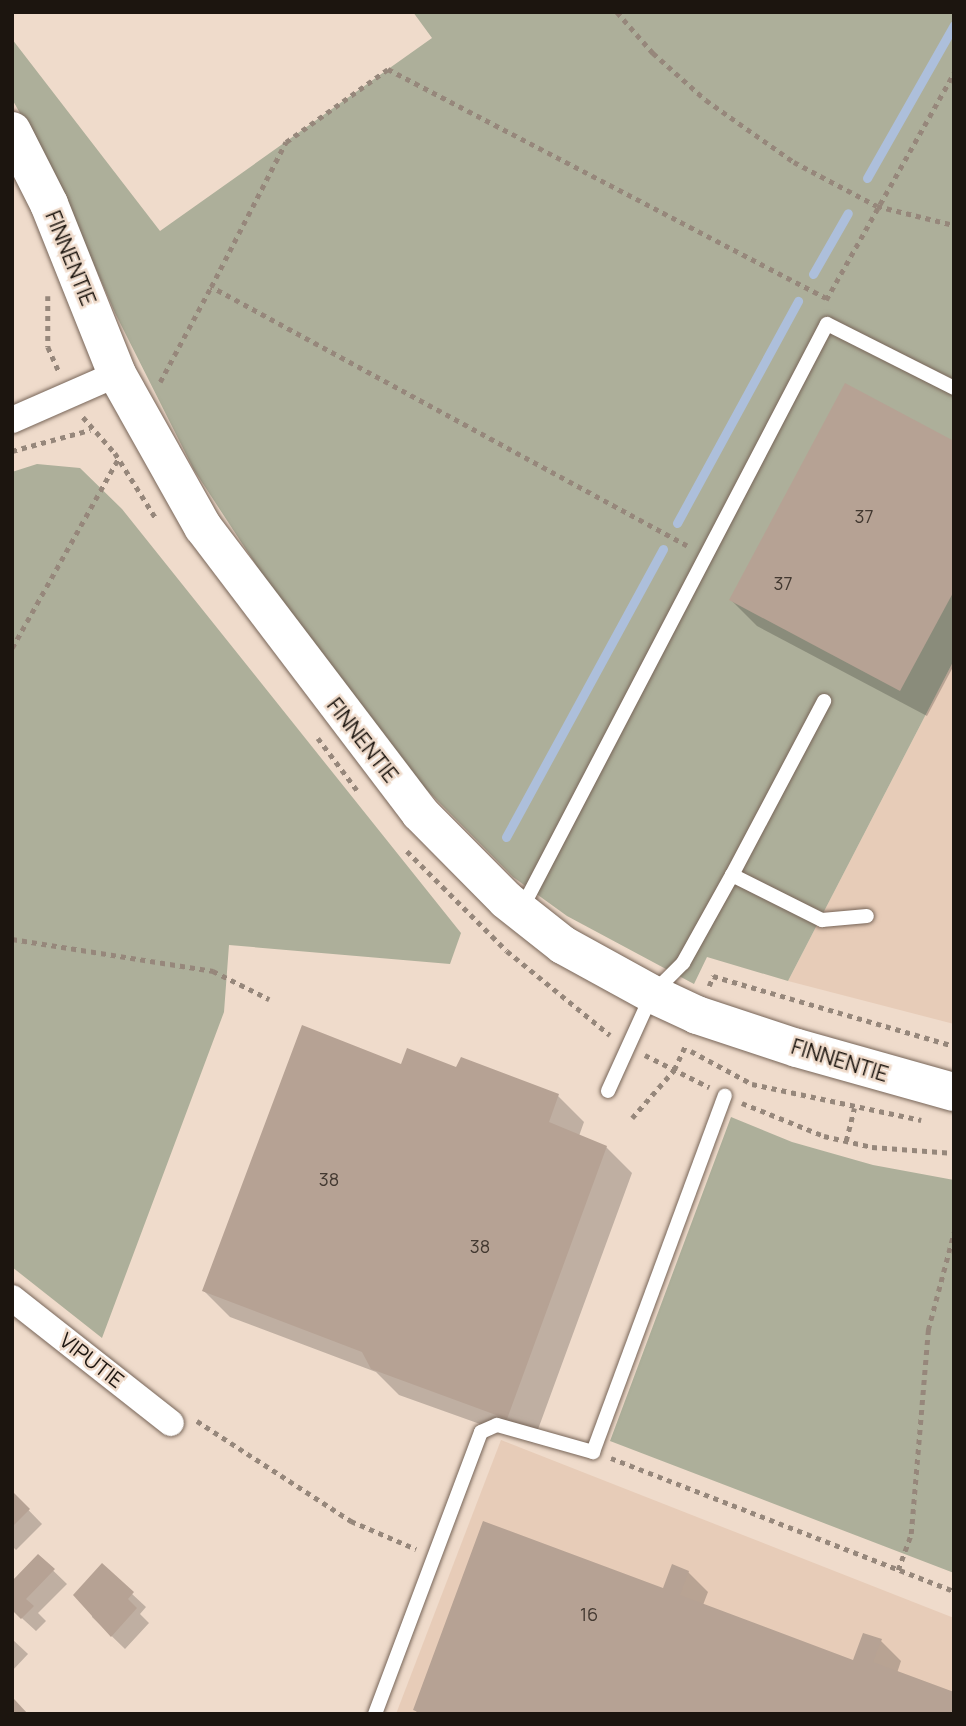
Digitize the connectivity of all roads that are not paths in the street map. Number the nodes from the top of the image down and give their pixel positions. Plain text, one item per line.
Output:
1 (12, 131) edge
2 (117, 374) junction
3 (954, 388) edge
4 (12, 420) edge
5 (824, 701) dead end
6 (732, 874) junction
7 (521, 911) junction
8 (867, 916) dead end
9 (652, 994) junction
10 (608, 1091) dead end
11 (954, 1092) edge
12 (725, 1096) road end
13 (12, 1298) edge
14 (183, 1421) road end
15 (375, 1714) edge

1 - 2 street, FINNENTIE
2 - 4 street
2 - 7 street, FINNENTIE
3 - 7 lane
5 - 6 lane
6 - 8 lane
6 - 9 lane
7 - 9 street, FINNENTIE
9 - 10 lane
9 - 11 street, FINNENTIE
12 - 15 lane
13 - 14 street, VIPUTIE

